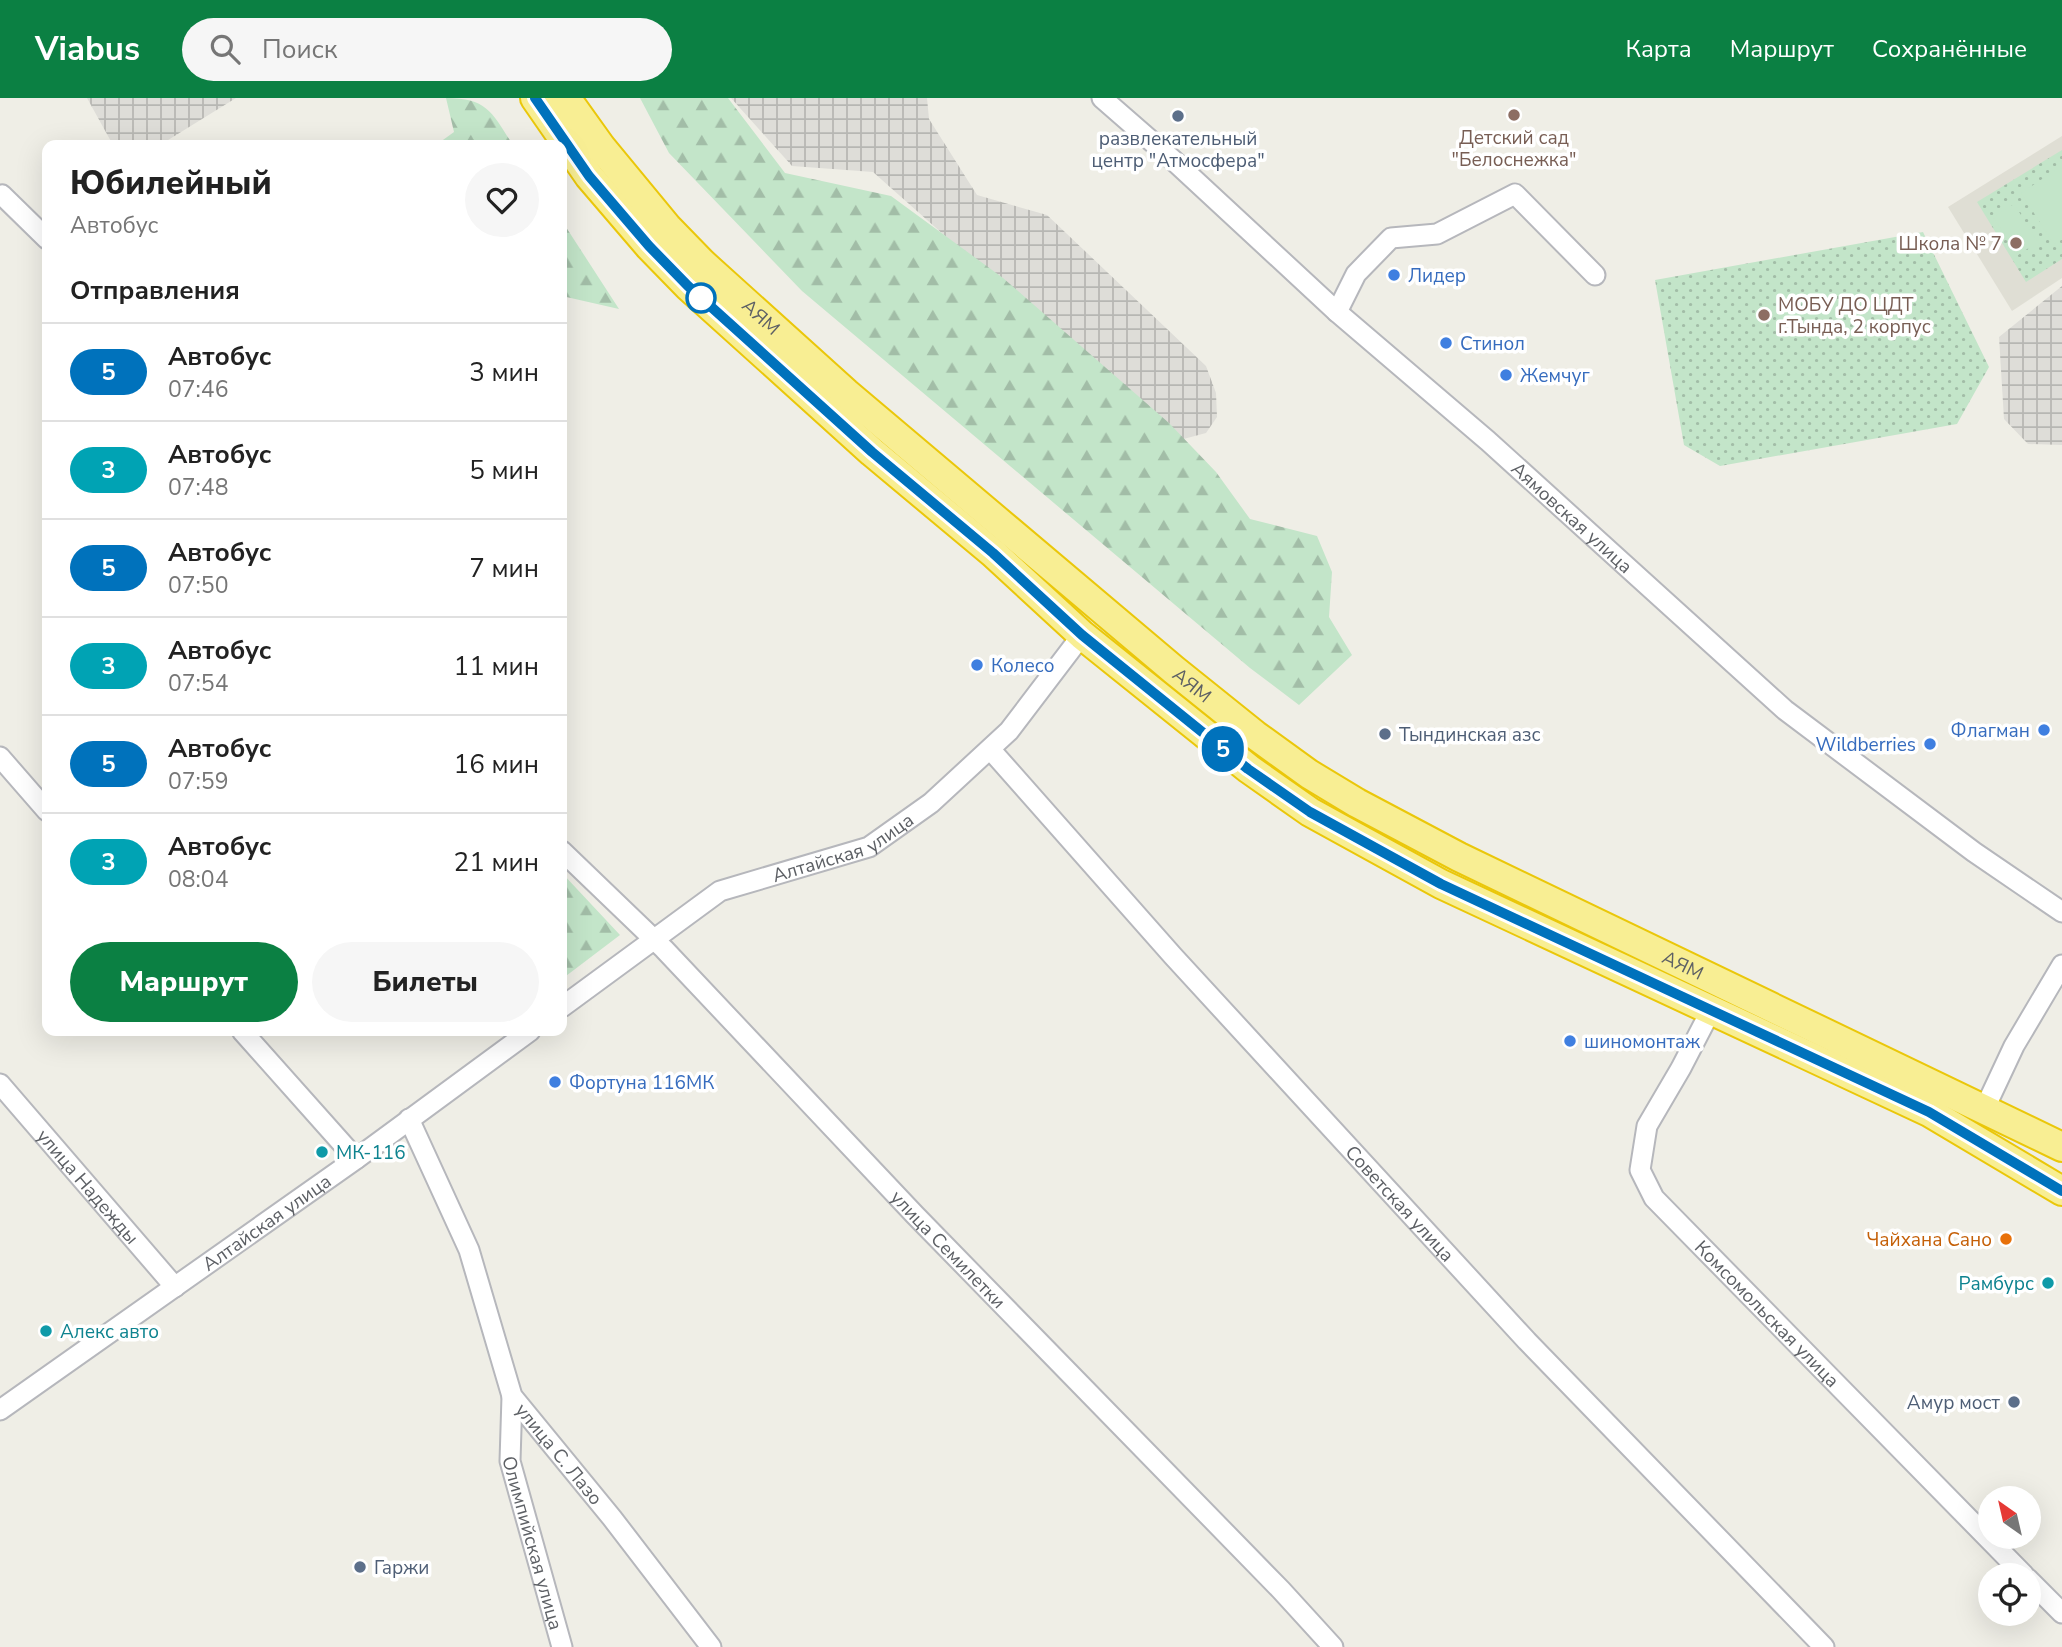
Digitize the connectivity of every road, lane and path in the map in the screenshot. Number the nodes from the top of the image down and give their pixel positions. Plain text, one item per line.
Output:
1 (535, 98) edge
2 (566, 98) edge
3 (1102, 98) edge
4 (564, 140) edge
5 (567, 144) edge
6 (0, 196) edge
7 (42, 234) edge
8 (1595, 275) dead end
9 (1337, 312) junction
10 (1082, 635) junction
11 (990, 749) junction
12 (0, 758) edge
13 (42, 805) edge
14 (567, 856) edge
15 (2062, 912) edge
16 (654, 939) junction
17 (2062, 965) edge
18 (567, 1003) edge
19 (1710, 1012) junction
20 (246, 1036) edge
21 (523, 1036) edge
22 (0, 1084) edge
23 (1984, 1110) junction
24 (409, 1119) junction
25 (2062, 1147) edge
26 (355, 1159) junction
27 (2062, 1191) edge
28 (175, 1287) junction
29 (512, 1396) junction
30 (0, 1410) edge
31 (2012, 1563) edge
32 (2041, 1592) edge
33 (2062, 1613) edge
34 (562, 1647) edge
35 (711, 1647) edge
36 (1333, 1647) edge
37 (1824, 1647) edge

1 - 4 highway, АЯМ
2 - 23 highway, АЯМ
3 - 9 street, Аямовская улица
5 - 10 highway, АЯМ
6 - 7 street
8 - 9 street
9 - 15 street, Аямовская улица
10 - 11 street, Алтайская улица
10 - 19 highway, АЯМ
11 - 16 street, Алтайская улица
11 - 37 street, Советская улица
12 - 13 street
14 - 16 street, улица Семилетки
16 - 18 street, Алтайская улица
16 - 36 street, улица Семилетки
17 - 23 street
19 - 27 highway, АЯМ
19 - 31 street, Комсомольская улица
20 - 26 street
21 - 24 street, Алтайская улица
22 - 28 street, улица Надежды
23 - 25 highway, АЯМ
24 - 26 street, Алтайская улица
24 - 29 street, улица С. Лазо
26 - 28 street, Алтайская улица
28 - 30 street, Алтайская улица
29 - 34 street, Олимпийская улица
29 - 35 street, улица С. Лазо
32 - 33 street

